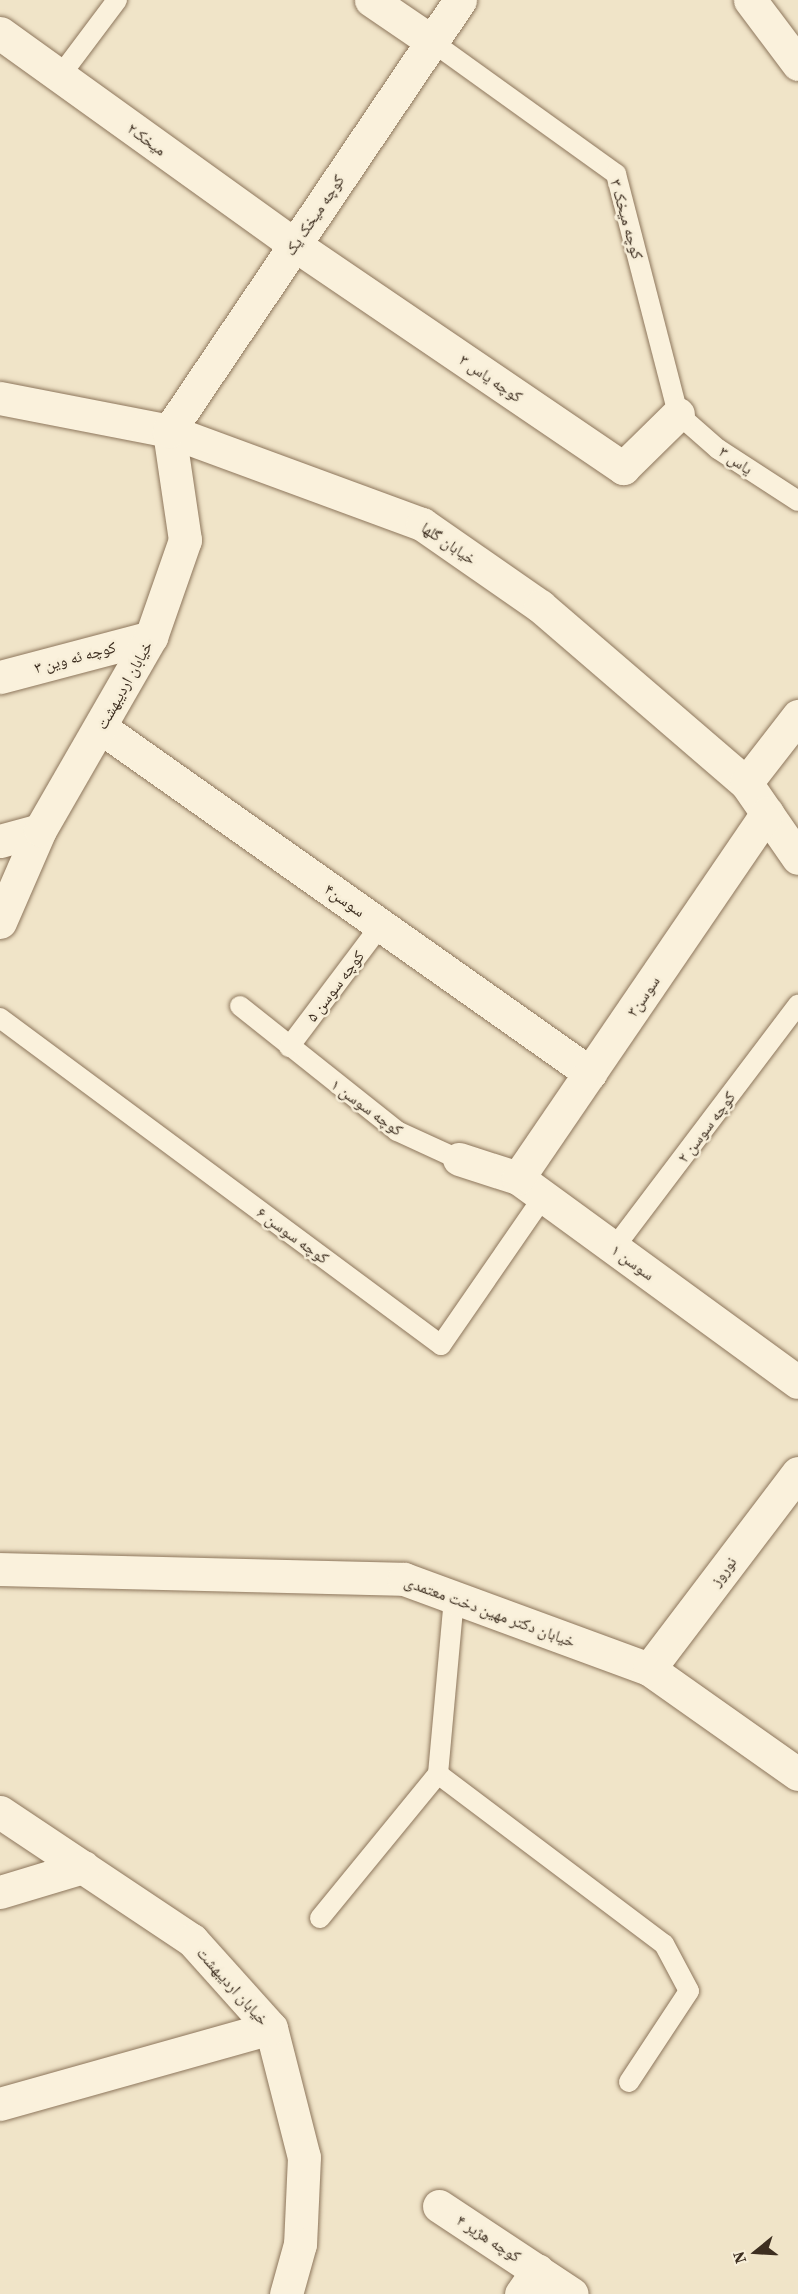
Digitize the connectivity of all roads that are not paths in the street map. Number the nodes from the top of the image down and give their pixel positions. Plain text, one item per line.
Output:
1 (117, 0) edge
2 (371, 0) edge
3 (460, 0) edge
4 (750, 0) edge
5 (0, 33) edge
6 (431, 41) junction
7 (798, 64) edge
8 (60, 76) junction
9 (295, 245) junction
10 (0, 398) edge
11 (678, 414) junction
12 (170, 431) junction
13 (798, 501) edge
14 (151, 637) junction
15 (0, 677) edge
16 (798, 716) edge
17 (100, 727) junction
18 (746, 783) junction
19 (767, 813) junction
20 (40, 830) junction
21 (0, 841) edge
22 (798, 858) edge
23 (0, 922) edge
24 (381, 926) junction
25 (798, 1005) edge
26 (240, 1006) dead end
27 (0, 1018) edge
28 (289, 1047) junction
29 (590, 1073) junction
30 (459, 1159) joint
31 (531, 1187) junction
32 (614, 1248) junction
33 (798, 1382) edge
34 (798, 1473) edge
35 (0, 1569) edge
36 (454, 1597) junction
37 (649, 1669) junction
38 (438, 1774) junction
39 (798, 1774) edge
40 (0, 1812) edge
41 (83, 1867) junction
42 (0, 1892) edge
43 (320, 1918) dead end
44 (271, 2028) junction
45 (629, 2082) dead end
46 (0, 2104) edge
47 (439, 2206) dead end
48 (530, 2282) edge
49 (286, 2294) edge
50 (572, 2294) edge

1 - 8 lane
2 - 6 street
3 - 6 street, کوچه میخک یک
4 - 7 street
5 - 8 street, میخک۲
6 - 9 street, کوچه میخک یک
6 - 11 lane, کوچه میخک ۳
8 - 9 street, میخک۲
9 - 11 street, کوچه یاس ۳
9 - 12 street, کوچه میخک یک
10 - 12 street, خیابان گلها
11 - 13 lane, یاس ۳
12 - 14 street, خیابان اردیبهشت
12 - 18 street, خیابان گلها
14 - 15 street, کوچه ئه وین ۳
14 - 17 street, خیابان اردیبهشت
16 - 18 street
17 - 20 street, خیابان اردیبهشت
17 - 24 street, سوسن۴
18 - 19 street, خیابان گلها
19 - 22 street, خیابان گلها
19 - 29 street, سوسن۳
20 - 21 street
20 - 23 street, خیابان اردیبهشت
24 - 28 lane, کوچه سوسن ۵
24 - 29 street, سوسن۴
25 - 32 lane, کوچه سوسن ۲
26 - 28 lane, کوچه سوسن ۱
27 - 31 lane, کوچه سوسن ۶
28 - 30 lane, کوچه سوسن ۱
29 - 31 street, سوسن۳
30 - 31 street, سوسن ۱
31 - 32 street, سوسن ۱
32 - 33 street, سوسن ۱
34 - 37 street, نوروز
35 - 36 street, خیابان دکتر مهین دخت معتمدی
36 - 37 street, خیابان دکتر مهین دخت معتمدی
36 - 38 lane
37 - 39 street, خیابان دکتر مهین دخت معتمدی
38 - 43 lane
38 - 45 lane
40 - 41 street, خیابان اردیبهشت
41 - 42 street
41 - 44 street, خیابان اردیبهشت
44 - 46 street
44 - 49 street, خیابان اردیبهشت
47 - 48 street, کوچه هژیر ۴
48 - 50 street, کوچه هژیر ۴

